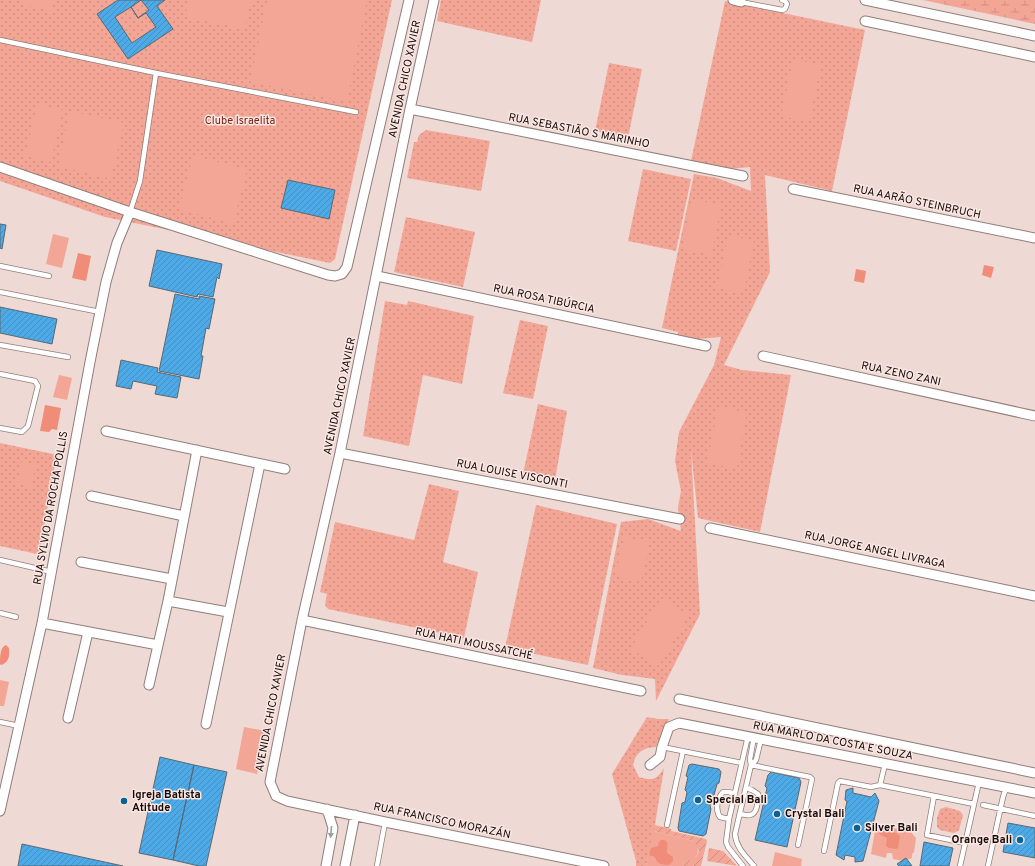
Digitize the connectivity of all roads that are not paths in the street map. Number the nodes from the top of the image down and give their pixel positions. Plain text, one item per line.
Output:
1 (409, 0) edge
2 (434, 0) edge
3 (782, 0) edge
4 (865, 0) edge
5 (740, 1) edge
6 (865, 21) dead end
7 (1035, 36) edge
8 (0, 40) edge
9 (1035, 57) edge
10 (156, 72) junction
11 (410, 109) junction
12 (356, 112) dead end
13 (0, 167) edge
14 (743, 176) dead end
15 (793, 188) dead end
16 (130, 212) junction
17 (1035, 238) edge
18 (0, 266) edge
19 (48, 276) dead end
20 (377, 276) junction
21 (0, 292) edge
22 (100, 312) junction
23 (0, 344) edge
24 (706, 346) dead end
25 (763, 356) dead end
26 (68, 357) dead end
27 (0, 374) edge
28 (1035, 416) edge
29 (0, 428) edge
30 (106, 431) dead end
31 (197, 450) junction
32 (340, 453) junction
33 (260, 464) junction
34 (285, 469) dead end
35 (91, 496) dead end
36 (184, 516) junction
37 (680, 519) dead end
38 (710, 528) dead end
39 (0, 560) edge
40 (81, 562) dead end
41 (52, 572) junction
42 (172, 579) junction
43 (1035, 596) edge
44 (168, 601) junction
45 (228, 612) junction
46 (0, 613) edge
47 (16, 617) dead end
48 (302, 620) junction
49 (42, 623) junction
50 (88, 632) junction
51 (158, 645) junction
52 (150, 685) dead end
53 (641, 691) dead end
54 (679, 699) dead end
55 (68, 718) dead end
56 (0, 722) edge
57 (206, 724) dead end
58 (19, 726) junction
59 (754, 738) junction
60 (662, 747) junction
61 (683, 751) junction
62 (742, 763) junction
63 (650, 764) dead end
64 (885, 764) junction
65 (751, 765) junction
66 (1035, 773) edge
67 (3, 778) edge
68 (979, 782) junction
69 (880, 785) junction
70 (746, 788) junction
71 (1006, 788) junction
72 (1035, 793) edge
73 (735, 794) junction
74 (276, 796) joint
75 (934, 796) junction
76 (974, 804) junction
77 (983, 805) dead end
78 (327, 809) junction
79 (1000, 809) junction
80 (0, 811) edge
81 (740, 814) junction
82 (355, 815) junction
83 (1035, 816) edge
84 (729, 819) junction
85 (385, 822) junction
86 (667, 825) dead end
87 (965, 843) junction
88 (798, 845) dead end
89 (824, 851) dead end
90 (326, 866) edge
91 (344, 866) edge
92 (377, 866) edge
93 (604, 866) edge
94 (743, 866) edge
95 (754, 866) edge
96 (960, 866) edge
97 (988, 866) edge

1 - 16 street, AVENIDA CHICO XAVIER
2 - 11 street, AVENIDA CHICO XAVIER
3 - 5 lane
4 - 7 street
6 - 9 street
8 - 10 lane
10 - 12 lane
10 - 16 lane
11 - 14 street, RUA SEBASTIÃO S MARINHO
11 - 20 street, AVENIDA CHICO XAVIER
13 - 16 street
15 - 17 street, RUA AARÃO STEINBRUCH
16 - 22 street, RUA SYLVIO DA ROCHA POLLIS
18 - 19 lane
20 - 24 street, RUA ROSA TIBÚRCIA
20 - 32 street, AVENIDA CHICO XAVIER
21 - 22 lane
22 - 41 street, RUA SYLVIO DA ROCHA POLLIS
23 - 26 lane
25 - 28 street, RUA ZENO ZANI
27 - 29 lane
30 - 31 street
31 - 33 street
31 - 36 street
32 - 37 street, RUA LOUISE VISCONTI
32 - 48 street, AVENIDA CHICO XAVIER
33 - 34 street
33 - 45 street
35 - 36 street
36 - 42 street
38 - 43 street, RUA JORGE ANGEL LIVRAGA
39 - 41 lane
40 - 42 street
41 - 49 street, RUA SYLVIO DA ROCHA POLLIS
42 - 44 street
44 - 45 street
44 - 51 street
45 - 57 street
46 - 47 lane
48 - 53 street, RUA HATI MOUSSATCHÉ
48 - 74 street, AVENIDA CHICO XAVIER
49 - 50 street
49 - 58 street, RUA SYLVIO DA ROCHA POLLIS
50 - 51 street
50 - 55 street
51 - 52 street
54 - 66 street, RUA MARLO DA COSTA E SOUZA
56 - 58 lane
58 - 67 street, RUA SYLVIO DA ROCHA POLLIS
59 - 60 street, RUA MARLO DA COSTA E SOUZA
59 - 62 lane
59 - 64 street, RUA MARLO DA COSTA E SOUZA
59 - 65 lane
60 - 61 lane
60 - 63 street, RUA MARLO DA COSTA E SOUZA
61 - 62 lane
61 - 86 lane
62 - 73 lane
64 - 68 street, RUA MARLO DA COSTA E SOUZA
64 - 69 lane
65 - 70 lane
65 - 88 lane
67 - 80 street, RUA SYLVIO DA ROCHA POLLIS
68 - 71 street, RUA MARLO DA COSTA E SOUZA
68 - 76 lane
69 - 75 lane
69 - 89 lane
70 - 81 lane
70 - 81 lane
71 - 72 street, RUA MARLO DA COSTA E SOUZA
71 - 79 lane
73 - 84 lane
73 - 84 lane
74 - 78 street, RUA FRANCISCO MORAZÁN
75 - 76 lane
75 - 87 lane
76 - 87 lane
77 - 79 lane
78 - 82 street, RUA FRANCISCO MORAZÁN
78 -> 90 street
79 - 83 lane
79 - 97 lane
81 - 95 lane
82 - 85 street, RUA FRANCISCO MORAZÁN
82 - 91 street
84 - 94 lane
85 - 92 lane
85 - 93 street, RUA FRANCISCO MORAZÁN
87 - 96 lane

